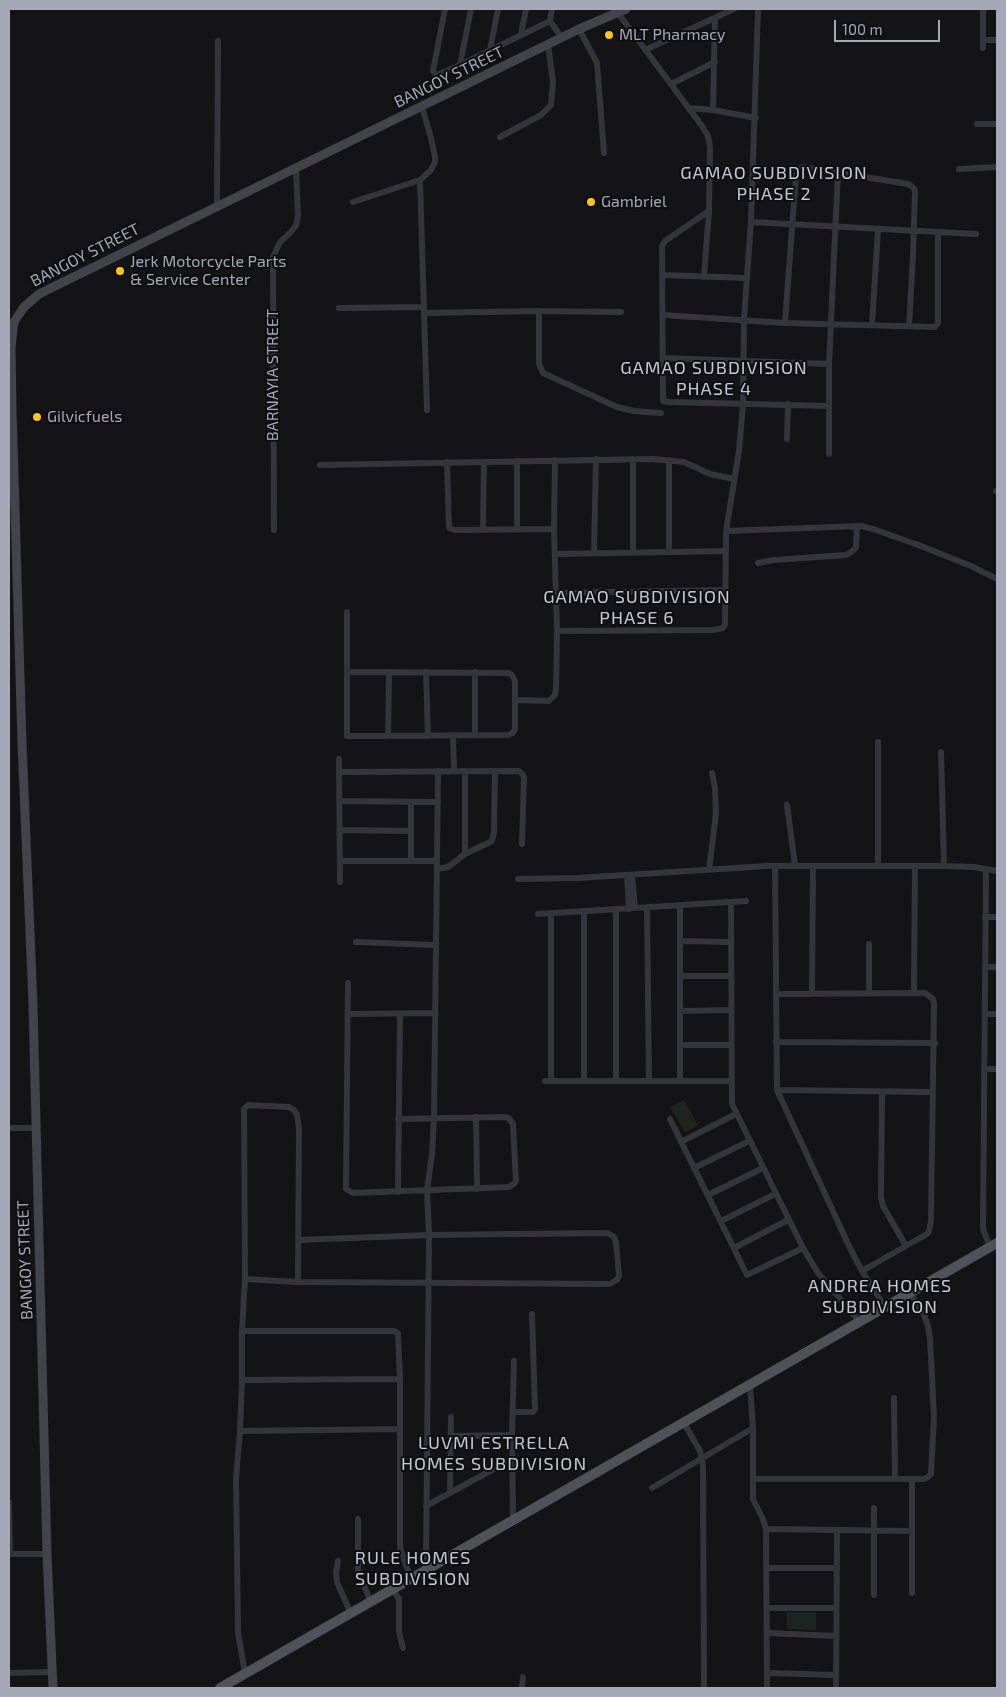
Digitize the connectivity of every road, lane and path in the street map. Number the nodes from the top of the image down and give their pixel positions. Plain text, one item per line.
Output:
1 (445, 9) edge
2 (471, 9) edge
3 (498, 9) edge
4 (526, 9) edge
5 (552, 9) edge
6 (734, 9) edge
7 (758, 9) edge
8 (984, 9) edge
9 (622, 11) edge
10 (715, 18) junction
11 (550, 20) junction
12 (579, 29) junction
13 (521, 34) junction
14 (562, 38) junction
15 (983, 40) junction
16 (997, 40) edge
17 (218, 41) dead end
18 (548, 45) junction
19 (983, 48) dead end
20 (490, 50) junction
21 (645, 50) junction
22 (714, 62) junction
23 (460, 65) junction
24 (671, 84) junction
25 (422, 107) junction
26 (689, 108) junction
27 (713, 110) junction
28 (756, 118) junction
29 (977, 124) dead end
30 (997, 124) edge
31 (500, 137) dead end
32 (604, 153) dead end
33 (997, 167) edge
34 (296, 169) junction
35 (958, 169) dead end
36 (838, 172) junction
37 (420, 180) junction
38 (353, 202) dead end
39 (218, 206) junction
40 (709, 211) junction
41 (751, 222) junction
42 (793, 225) junction
43 (835, 227) junction
44 (878, 230) junction
45 (914, 232) junction
46 (938, 232) junction
47 (976, 234) dead end
48 (662, 275) junction
49 (704, 277) junction
50 (746, 278) junction
51 (339, 308) dead end
52 (424, 310) junction
53 (539, 311) junction
54 (621, 312) dead end
55 (663, 315) junction
56 (744, 319) junction
57 (784, 323) junction
58 (830, 324) junction
59 (872, 325) junction
60 (909, 326) junction
61 (663, 358) junction
62 (744, 362) junction
63 (829, 364) junction
64 (743, 404) junction
65 (788, 404) junction
66 (829, 406) junction
67 (10, 409) edge
68 (427, 410) dead end
69 (661, 413) dead end
70 (788, 439) dead end
71 (829, 454) dead end
72 (596, 459) junction
73 (633, 459) junction
74 (555, 460) junction
75 (669, 460) junction
76 (517, 461) junction
77 (447, 462) junction
78 (484, 462) junction
79 (320, 465) dead end
80 (734, 479) junction
81 (857, 526) junction
82 (554, 529) junction
83 (274, 530) dead end
84 (483, 530) junction
85 (517, 530) junction
86 (726, 531) junction
87 (726, 551) junction
88 (669, 552) junction
89 (633, 553) junction
90 (555, 554) junction
91 (594, 554) junction
92 (758, 563) dead end
93 (997, 579) edge
94 (726, 590) junction
95 (556, 593) junction
96 (347, 612) dead end
97 (557, 632) junction
98 (347, 672) junction
99 (389, 672) junction
100 (426, 672) junction
101 (476, 672) junction
102 (516, 700) junction
103 (388, 736) junction
104 (428, 736) junction
105 (453, 736) junction
106 (475, 736) junction
107 (878, 742) dead end
108 (942, 752) dead end
109 (339, 759) dead end
110 (438, 771) junction
111 (454, 771) junction
112 (465, 771) junction
113 (495, 771) junction
114 (339, 772) junction
115 (712, 773) dead end
116 (339, 801) junction
117 (411, 802) junction
118 (438, 802) junction
119 (787, 806) dead end
120 (340, 830) junction
121 (411, 831) junction
122 (522, 844) dead end
123 (465, 854) junction
124 (340, 861) junction
125 (411, 861) junction
126 (438, 861) junction
127 (775, 866) junction
128 (795, 866) junction
129 (814, 866) junction
130 (878, 866) junction
131 (915, 866) junction
132 (944, 866) junction
133 (438, 869) junction
134 (709, 869) junction
135 (986, 870) junction
136 (997, 871) edge
137 (630, 875) junction
138 (518, 879) dead end
139 (340, 882) dead end
140 (746, 901) dead end
141 (731, 902) junction
142 (680, 905) junction
143 (647, 907) junction
144 (632, 908) junction
145 (616, 909) junction
146 (584, 911) junction
147 (538, 914) dead end
148 (551, 914) junction
149 (985, 917) junction
150 (997, 917) edge
151 (680, 941) junction
152 (356, 942) dead end
153 (731, 942) junction
154 (435, 944) junction
155 (869, 944) dead end
156 (985, 967) junction
157 (997, 967) edge
158 (680, 976) junction
159 (731, 976) junction
160 (348, 983) dead end
161 (914, 993) junction
162 (776, 994) junction
163 (812, 994) junction
164 (869, 994) junction
165 (680, 1010) junction
166 (731, 1010) junction
167 (435, 1013) junction
168 (348, 1014) junction
169 (400, 1014) junction
170 (985, 1014) junction
171 (997, 1014) edge
172 (776, 1042) junction
173 (935, 1043) junction
174 (680, 1045) junction
175 (731, 1045) junction
176 (984, 1069) junction
177 (997, 1069) edge
178 (584, 1081) junction
179 (616, 1081) junction
180 (650, 1081) junction
181 (680, 1081) junction
182 (731, 1081) junction
183 (777, 1090) junction
184 (882, 1092) junction
185 (932, 1092) junction
186 (736, 1114) junction
187 (476, 1117) junction
188 (434, 1118) junction
189 (398, 1119) junction
190 (670, 1119) dead end
191 (9, 1128) edge
192 (36, 1128) junction
193 (749, 1141) junction
194 (681, 1142) junction
195 (694, 1168) junction
196 (762, 1168) junction
197 (477, 1189) junction
198 (427, 1190) junction
199 (398, 1192) junction
200 (775, 1194) junction
201 (708, 1195) junction
202 (788, 1220) junction
203 (721, 1221) junction
204 (429, 1235) junction
205 (298, 1240) junction
206 (994, 1245) edge
207 (906, 1246) junction
208 (734, 1248) junction
209 (803, 1248) junction
210 (862, 1271) junction
211 (245, 1280) junction
212 (298, 1282) junction
213 (428, 1283) junction
214 (910, 1293) junction
215 (885, 1307) junction
216 (532, 1314) dead end
217 (860, 1322) junction
218 (242, 1331) junction
219 (514, 1361) dead end
220 (400, 1379) junction
221 (242, 1380) junction
222 (750, 1385) junction
223 (894, 1398) dead end
224 (513, 1412) junction
225 (451, 1417) dead end
226 (684, 1423) junction
227 (753, 1428) junction
228 (400, 1429) junction
229 (240, 1432) junction
230 (512, 1435) junction
231 (451, 1436) junction
232 (512, 1459) junction
233 (702, 1460) junction
234 (753, 1479) junction
235 (895, 1479) junction
236 (912, 1479) junction
237 (652, 1488) dead end
238 (450, 1493) junction
239 (10, 1502) edge
240 (426, 1506) junction
241 (874, 1508) dead end
242 (358, 1519) dead end
243 (513, 1521) junction
244 (766, 1529) junction
245 (837, 1530) junction
246 (874, 1530) junction
247 (911, 1532) junction
248 (9, 1554) edge
249 (47, 1554) junction
250 (338, 1561) dead end
251 (767, 1568) junction
252 (836, 1568) junction
253 (426, 1570) junction
254 (411, 1579) junction
255 (393, 1590) junction
256 (912, 1593) dead end
257 (874, 1595) dead end
258 (371, 1602) junction
259 (767, 1608) junction
260 (836, 1608) junction
261 (351, 1614) junction
262 (766, 1633) junction
263 (836, 1636) junction
264 (403, 1648) dead end
265 (52, 1672) junction
266 (9, 1673) edge
267 (245, 1673) junction
268 (767, 1673) junction
269 (836, 1675) junction
270 (523, 1677) dead end
271 (53, 1688) edge
272 (220, 1688) edge
273 (522, 1688) edge
274 (704, 1688) edge
275 (767, 1688) edge
276 (836, 1688) edge

1 - 23 street
2 - 23 street
3 - 20 street
4 - 13 street
5 - 11 street
6 - 10 street
7 - 28 street
8 - 15 street
9 - 12 main road, BANGOY STREET
9 - 21 street
10 - 21 street
10 - 22 street
11 - 13 street
11 - 14 street
12 - 14 main road, BANGOY STREET
12 - 32 street
13 - 20 street
14 - 18 main road, BANGOY STREET
15 - 16 street
15 - 19 street
17 - 39 street
18 - 25 main road, BANGOY STREET
18 - 31 street
20 - 23 street
21 - 24 street
22 - 24 street
22 - 27 street
24 - 26 street
25 - 34 main road, BANGOY STREET
25 - 37 street
26 - 27 street
26 - 40 street
27 - 28 street
28 - 41 street
29 - 30 street
33 - 35 street
34 - 39 main road, BANGOY STREET
34 - 83 street, BARNAYIA STREET
36 - 42 street
36 - 43 street
36 - 45 street
37 - 38 street
37 - 52 street
39 - 67 main road, BANGOY STREET
40 - 48 street
40 - 49 street
41 - 42 street
41 - 50 street
42 - 43 street
42 - 57 street
43 - 44 street
43 - 58 street
44 - 45 street
44 - 59 street
45 - 46 street
45 - 60 street
46 - 47 street
46 - 60 street
48 - 49 street
48 - 55 street
49 - 50 street
50 - 56 street
51 - 52 street
52 - 53 street
52 - 68 street
53 - 54 street
53 - 69 street
55 - 56 street
55 - 61 street
56 - 57 street
56 - 62 street
57 - 58 street
58 - 59 street
58 - 63 street
59 - 60 street
61 - 62 street
61 - 64 street
62 - 63 street
62 - 64 street
63 - 66 street
64 - 65 street
64 - 80 street
65 - 66 street
65 - 70 street
66 - 71 street
67 - 192 main road, BANGOY STREET
72 - 73 street
72 - 74 street
72 - 91 street
73 - 75 street
73 - 89 street
74 - 76 street
74 - 82 street
75 - 80 street
75 - 88 street
76 - 78 street
76 - 85 street
77 - 78 street
77 - 79 street
77 - 84 street
78 - 84 street
80 - 86 street
81 - 86 street
81 - 92 street
81 - 93 street
82 - 85 street
82 - 90 street
84 - 85 street
86 - 87 street
87 - 88 street
87 - 94 street
88 - 89 street
89 - 91 street
90 - 91 street
90 - 95 street
94 - 95 street
94 - 97 street
95 - 97 street
96 - 98 street
97 - 102 street
98 - 99 street
98 - 103 street
99 - 100 street
99 - 103 street
100 - 101 street
100 - 104 street
101 - 102 street
101 - 106 street
102 - 106 street
103 - 104 street
104 - 105 street
105 - 106 street
105 - 111 street
107 - 130 street
108 - 132 street
109 - 114 street
110 - 111 street
110 - 114 street
110 - 118 street
111 - 112 street
112 - 113 street
112 - 123 street
113 - 122 street
113 - 123 street
114 - 116 street
115 - 134 street
116 - 117 street
116 - 120 street
117 - 118 street
117 - 121 street
118 - 126 street
119 - 128 street
120 - 121 street
120 - 124 street
121 - 125 street
123 - 133 street
124 - 125 street
124 - 139 street
125 - 126 street
126 - 133 street
127 - 128 street
127 - 134 street
127 - 162 street
128 - 129 street
129 - 130 street
129 - 163 street
130 - 131 street
131 - 132 street
131 - 161 street
132 - 135 street
133 - 154 street
134 - 137 street
135 - 136 street
135 - 149 street
137 - 138 street
137 - 144 street
140 - 141 street
141 - 142 street
141 - 153 street
142 - 143 street
142 - 151 street
143 - 144 street
143 - 180 street
144 - 145 street
145 - 146 street
145 - 179 street
146 - 148 street
146 - 178 street
147 - 148 street
148 - 178 street
149 - 150 street
149 - 156 street
151 - 153 street
151 - 158 street
152 - 154 street
153 - 159 street
154 - 167 street
155 - 164 street
156 - 157 street
156 - 170 street
158 - 159 street
158 - 165 street
159 - 166 street
160 - 168 street
161 - 164 street
161 - 173 street
162 - 163 street
162 - 172 street
163 - 164 street
165 - 166 street
165 - 174 street
166 - 175 street
167 - 169 street
167 - 188 street
168 - 169 street
168 - 199 street
169 - 189 street
170 - 171 street
170 - 176 street
172 - 173 street
172 - 183 street
173 - 185 street
174 - 175 street
174 - 181 street
175 - 182 street
176 - 177 street
176 - 206 street
178 - 179 street
179 - 180 street
180 - 181 street
181 - 182 street
182 - 186 street
183 - 184 street
183 - 210 street
184 - 185 street
184 - 207 street
185 - 207 street
186 - 193 street
186 - 194 street
187 - 188 street
187 - 197 street
187 - 197 street
188 - 189 street
188 - 198 street
189 - 199 street
190 - 194 street
191 - 192 street
192 - 249 main road, BANGOY STREET
193 - 195 street
193 - 196 street
194 - 195 street
195 - 201 street
196 - 200 street
196 - 201 street
197 - 198 street
198 - 199 street
198 - 204 street
200 - 202 street
200 - 203 street
201 - 203 street
202 - 208 street
202 - 209 street
203 - 208 street
204 - 205 street
204 - 213 street
204 - 213 street
205 - 211 street
205 - 212 street
206 - 214 main road
207 - 210 street
208 - 209 street
209 - 217 street
210 - 215 street
211 - 212 street
211 - 218 street
212 - 213 street
213 - 240 street
214 - 215 main road
214 - 236 street
215 - 217 main road
216 - 224 street
217 - 222 main road
218 - 220 street
218 - 221 street
219 - 224 street
220 - 221 street
220 - 228 street
221 - 229 street
222 - 226 main road
222 - 227 street
223 - 235 street
224 - 230 street
225 - 231 street
226 - 233 street
226 - 243 main road
227 - 233 street
227 - 234 street
228 - 229 street
228 - 254 street
229 - 267 street
230 - 231 street
230 - 232 street
231 - 238 street
232 - 238 street
232 - 243 street
233 - 237 street
233 - 274 street
234 - 235 street
234 - 244 street
235 - 236 street
236 - 247 street
238 - 240 street
239 - 248 street
240 - 253 street
241 - 246 street
242 - 258 street
243 - 253 main road
244 - 245 street
244 - 251 street
245 - 246 street
245 - 252 street
246 - 247 street
246 - 257 street
247 - 256 street
248 - 249 street
249 - 265 main road, BANGOY STREET
250 - 261 street
251 - 252 street
251 - 259 street
252 - 260 street
253 - 254 main road
254 - 255 main road
255 - 258 main road
255 - 264 street
258 - 261 main road
259 - 260 street
259 - 262 street
260 - 263 street
261 - 267 main road
262 - 263 street
262 - 268 street
263 - 269 street
265 - 266 street
265 - 271 main road, BANGOY STREET
267 - 272 main road
268 - 269 street
268 - 275 street
269 - 276 street
270 - 273 street

